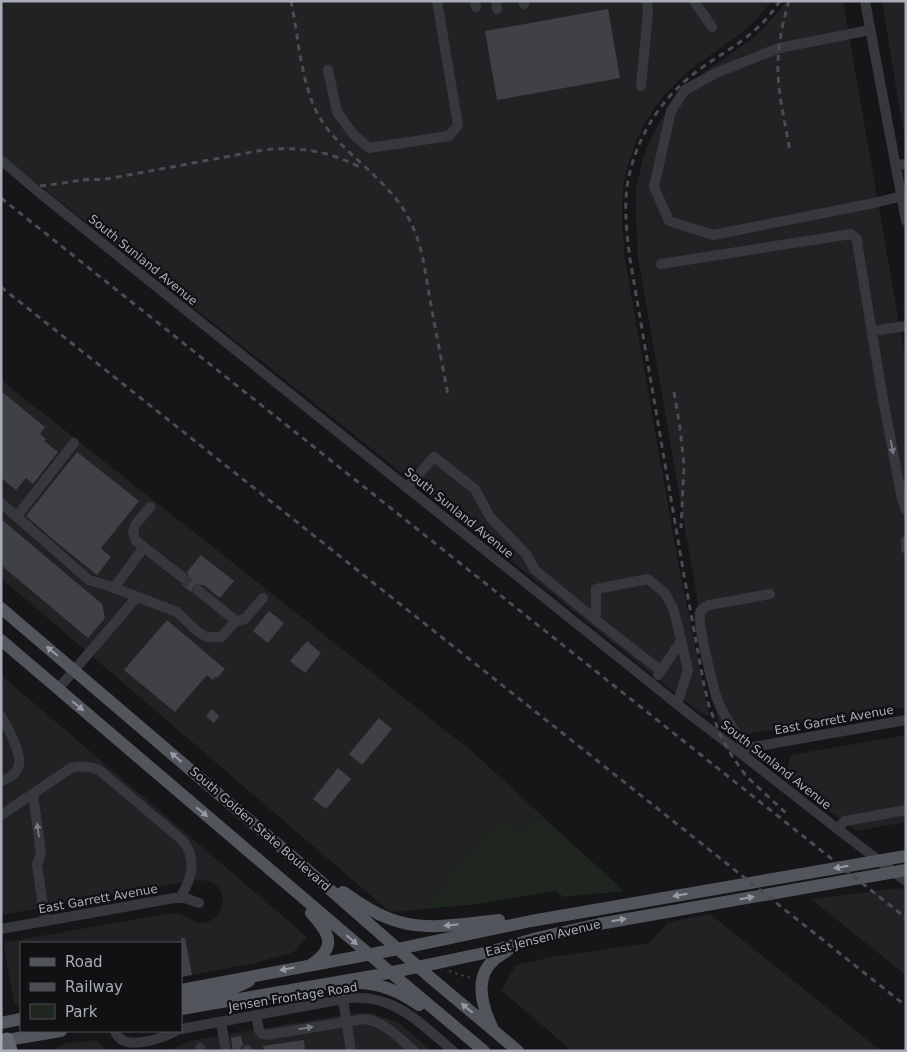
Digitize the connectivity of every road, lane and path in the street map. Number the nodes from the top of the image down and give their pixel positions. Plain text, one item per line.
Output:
1 (437, 1) edge
2 (647, 1) edge
3 (694, 1) edge
4 (865, 1) edge
5 (712, 26) dead end
6 (870, 30) junction
7 (328, 70) dead end
8 (641, 86) dead end
9 (1, 160) edge
10 (901, 165) edge
11 (904, 195) edge
12 (906, 221) edge
13 (661, 264) dead end
14 (906, 326) edge
15 (872, 331) junction
16 (74, 443) dead end
17 (407, 488) junction
18 (1, 503) edge
19 (150, 507) dead end
20 (906, 510) edge
21 (17, 516) junction
22 (906, 541) edge
23 (144, 547) junction
24 (906, 549) edge
25 (182, 577) tunnel mouth
26 (114, 588) junction
27 (199, 591) tunnel mouth
28 (770, 594) dead end
29 (137, 597) junction
30 (263, 598) dead end
31 (1, 608) edge
32 (236, 620) junction
33 (596, 620) junction
34 (1, 640) edge
35 (681, 641) junction
36 (74, 670) junction
37 (661, 671) junction
38 (652, 684) junction
39 (58, 689) junction
40 (677, 704) junction
41 (1, 716) edge
42 (906, 720) edge
43 (742, 749) junction
44 (1, 782) edge
45 (33, 794) junction
46 (906, 810) edge
47 (1, 815) edge
48 (837, 829) junction
49 (906, 856) edge
50 (303, 866) junction
51 (906, 870) edge
52 (284, 881) junction
53 (906, 881) edge
54 (180, 898) junction
55 (199, 903) dead end
56 (586, 911) junction
57 (45, 921) junction
58 (1, 929) edge
59 (514, 946) junction
60 (398, 949) junction
61 (369, 954) junction
62 (311, 965) junction
63 (418, 967) junction
64 (445, 970) dead end
65 (390, 972) junction
66 (262, 974) junction
67 (476, 979) dead end
68 (314, 986) junction
69 (182, 990) edge
70 (182, 999) edge
71 (343, 999) junction
72 (182, 1009) edge
73 (256, 1015) junction
74 (20, 1019) edge
75 (2, 1021) edge
76 (346, 1021) junction
77 (221, 1022) junction
78 (182, 1029) edge
79 (493, 1030) junction
80 (56, 1032) edge
81 (115, 1032) edge
82 (174, 1032) edge
83 (6, 1044) edge
84 (480, 1048) edge
85 (146, 1049) edge
86 (226, 1051) edge
87 (351, 1051) edge
88 (414, 1051) edge
89 (452, 1051) edge
90 (518, 1051) edge

1 - 7 street
2 - 8 street
3 - 5 street
4 - 6 street
6 - 10 street
6 - 11 street
9 - 17 street, South Sunland Avenue
10 - 11 street
11 - 12 street
13 - 15 street
14 - 15 street
15 -> 20 street
16 - 21 street
17 - 33 street
17 - 38 street, South Sunland Avenue
18 - 21 street
19 - 23 street
21 - 26 street
22 - 24 street
23 - 25 street
23 - 26 street
26 - 29 street
27 - 32 street
28 - 43 street
29 - 32 street
29 - 36 street
30 - 32 street
36 -> 31 main road, South Golden State Boulevard
33 - 35 street
33 - 37 street
34 - 39 main road, South Golden State Boulevard
35 - 37 street
35 - 40 street
36 - 39 street
50 -> 36 main road, South Golden State Boulevard
37 - 38 street
38 - 40 street, South Sunland Avenue
39 -> 52 main road, South Golden State Boulevard
40 - 43 street, South Sunland Avenue
41 - 44 street
42 - 43 street, East Garrett Avenue
43 - 48 street, South Sunland Avenue
45 - 47 street
45 - 54 street
57 -> 45 street
46 - 48 street
48 - 53 street, South Sunland Avenue
49 -> 56 main road, East Jensen Avenue
56 -> 50 main road
50 - 60 main road, South Golden State Boulevard
59 -> 51 main road, East Jensen Avenue
52 -> 61 main road, South Golden State Boulevard
52 - 62 main road
54 - 55 street, East Garrett Avenue
54 - 57 street, East Garrett Avenue
56 - 60 main road, East Jensen Avenue
57 - 58 street, East Garrett Avenue
59 - 63 main road, East Jensen Avenue
59 - 79 main road
60 - 61 main road, East Jensen Avenue
60 - 63 main road, South Golden State Boulevard
61 - 62 main road, East Jensen Avenue
61 - 65 main road, South Golden State Boulevard
62 -> 66 main road, East Jensen Avenue
63 - 65 main road, East Jensen Avenue
79 -> 63 main road, South Golden State Boulevard
64 - 67 path
65 - 68 main road, East Jensen Avenue
65 - 84 main road, South Golden State Boulevard
66 - 69 main road, East Jensen Avenue
66 - 70 main road
68 - 72 main road, East Jensen Avenue
68 - 84 main road
71 - 73 street, Jensen Frontage Road
71 - 76 street
71 - 89 street, Jensen Frontage Road
73 -> 76 street
73 - 77 street, Jensen Frontage Road
74 - 75 main road
75 - 83 street
76 - 87 street
76 - 88 street
77 - 78 street, Jensen Frontage Road
77 - 86 street
79 - 90 main road, South Golden State Boulevard
80 - 83 main road
81 - 85 street
82 - 85 street

